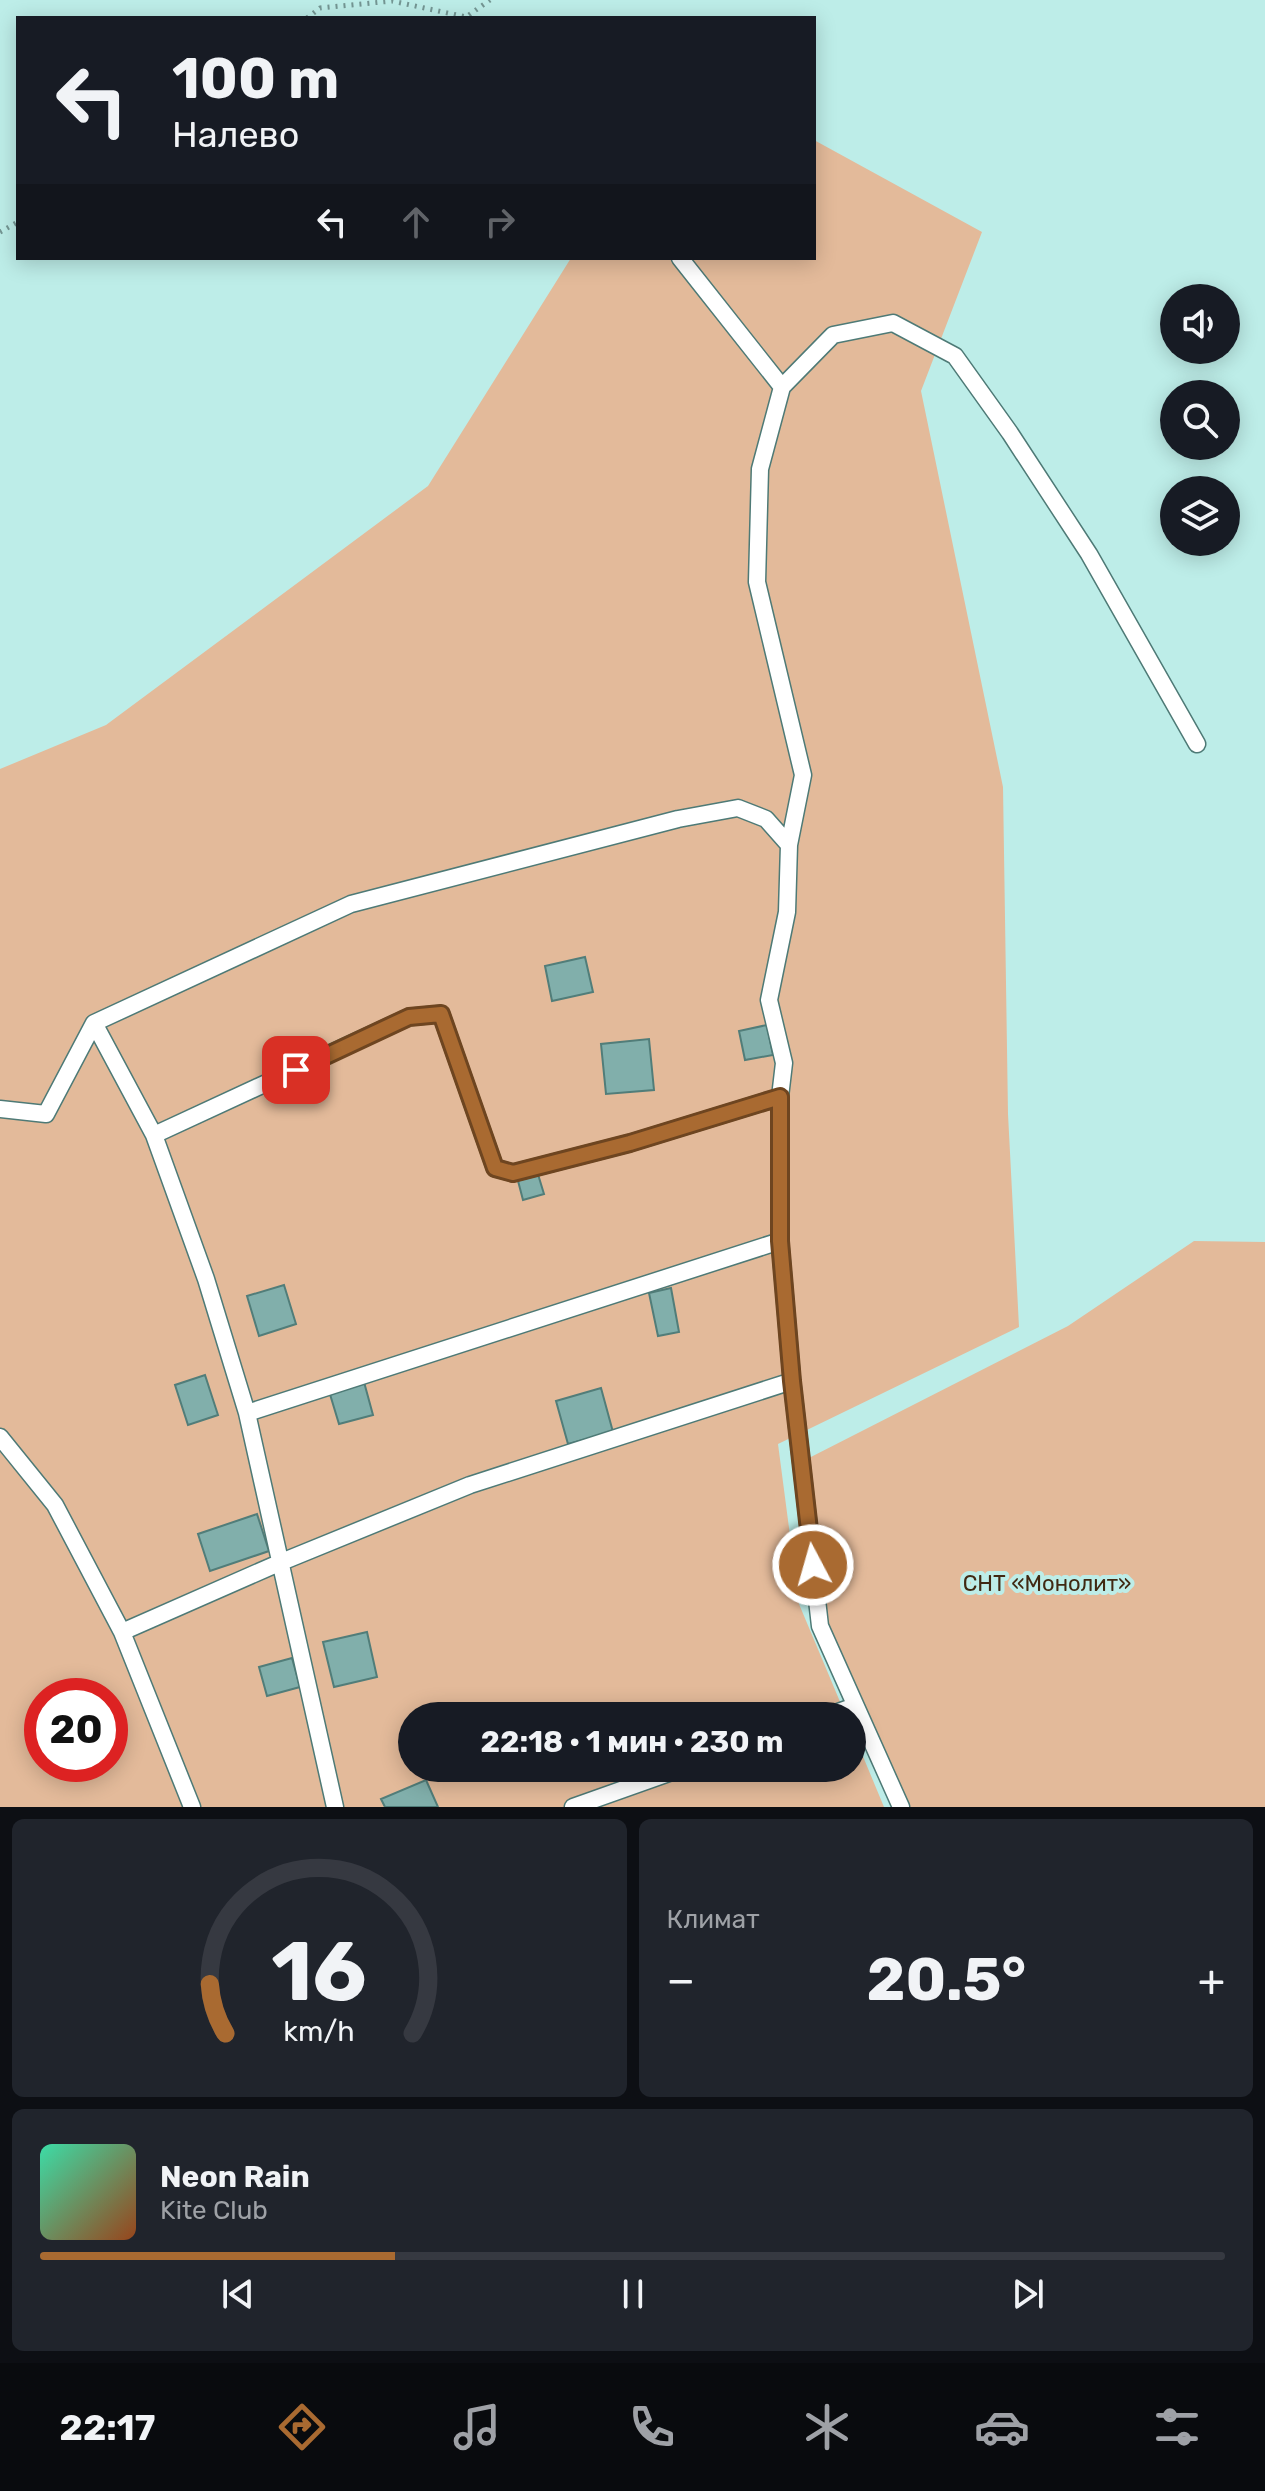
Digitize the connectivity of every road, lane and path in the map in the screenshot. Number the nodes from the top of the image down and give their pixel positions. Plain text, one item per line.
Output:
1 (490, 0) edge
2 (310, 16) edge
3 (457, 16) edge
4 (469, 16) edge
5 (682, 260) edge
6 (782, 387) junction
7 (1197, 744) dead end
8 (789, 845) junction
9 (94, 1023) junction
10 (780, 1097) junction
11 (0, 1109) edge
12 (154, 1135) junction
13 (780, 1241) junction
14 (792, 1381) junction
15 (247, 1413) junction
16 (0, 1437) edge
17 (279, 1563) junction
18 (122, 1632) junction
19 (853, 1702) edge
20 (866, 1730) edge
21 (644, 1782) edge
22 (192, 1807) edge
23 (335, 1807) edge
24 (573, 1807) edge
25 (901, 1807) edge

1 - 4 path
2 - 3 path
5 - 6 lane
6 - 7 lane
6 - 8 lane
8 - 9 lane
8 - 10 lane
9 - 11 lane
9 - 12 lane
10 - 12 lane
10 - 13 lane
12 - 15 lane
13 - 14 lane
13 - 15 lane
14 - 17 lane
14 - 19 lane
15 - 17 lane
16 - 18 lane
17 - 18 lane
17 - 23 lane
18 - 22 lane
20 - 25 lane
21 - 24 lane

